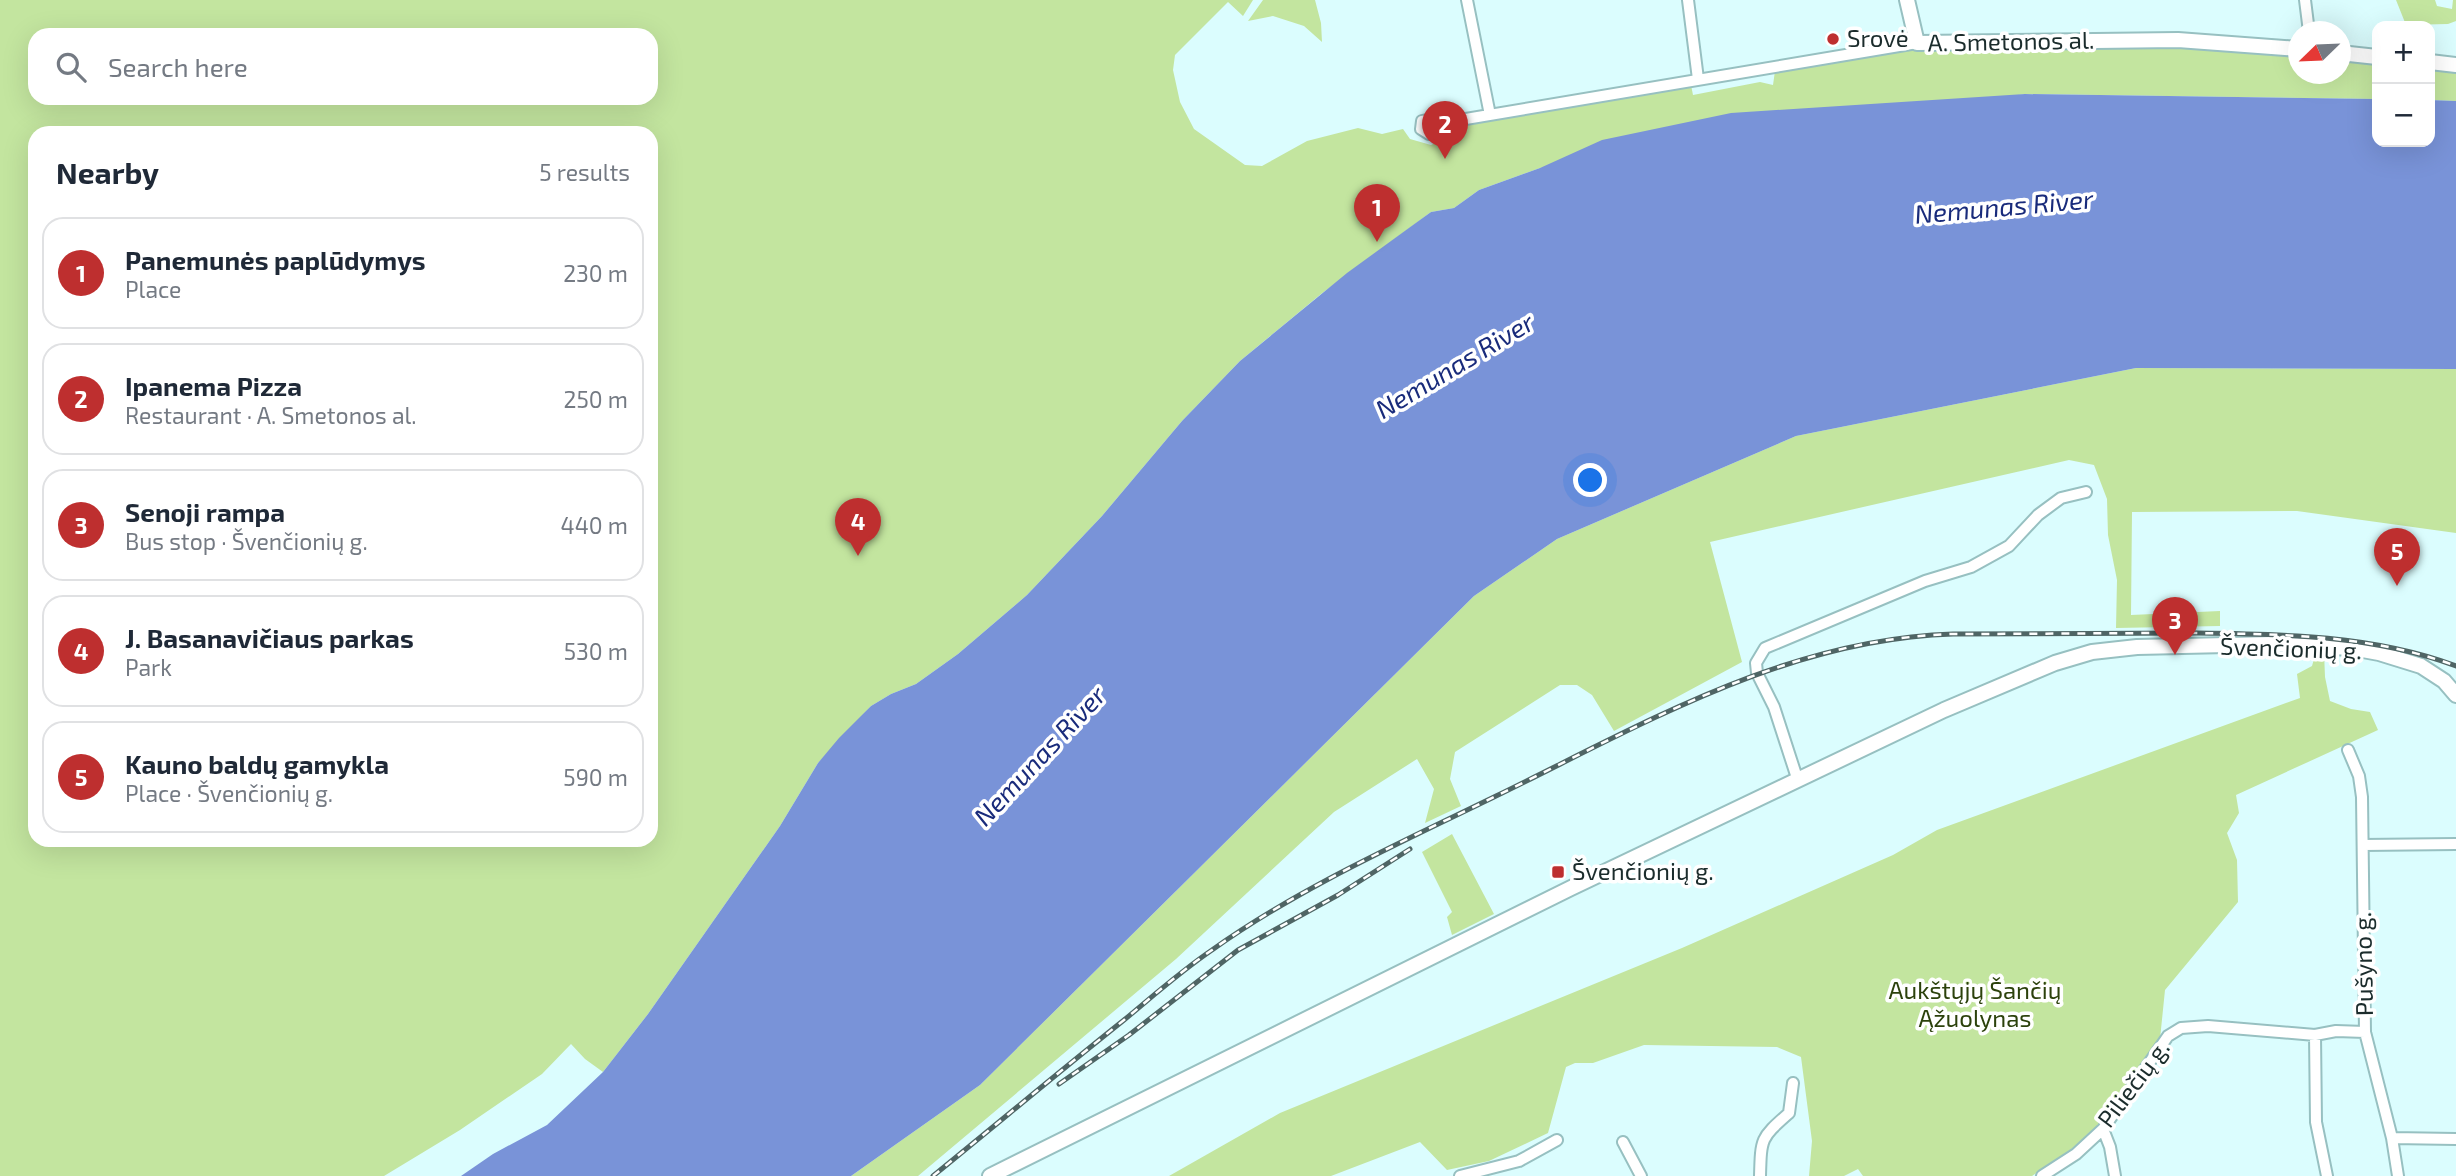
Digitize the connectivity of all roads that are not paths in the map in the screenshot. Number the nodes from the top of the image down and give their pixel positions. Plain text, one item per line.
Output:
1 (1467, 0) edge
2 (1688, 0) edge
3 (1907, 0) edge
4 (2305, 0) edge
5 (2308, 21) edge
6 (1917, 43) junction
7 (2288, 48) edge
8 (2351, 54) edge
9 (2372, 56) edge
10 (2435, 63) edge
11 (2456, 65) edge
12 (1698, 79) junction
13 (1490, 115) junction
14 (1436, 124) dead end
15 (2086, 492) dead end
16 (2456, 695) edge
17 (2348, 750) dead end
18 (1798, 780) junction
19 (2456, 844) edge
20 (2363, 845) junction
21 (2365, 1032) junction
22 (2315, 1035) junction
23 (1793, 1083) dead end
24 (2103, 1129) junction
25 (2392, 1138) junction
26 (2456, 1139) edge
27 (1557, 1140) dead end
28 (1622, 1142) dead end
29 (990, 1176) edge
30 (1460, 1176) edge
31 (1641, 1176) edge
32 (1760, 1176) edge
33 (2042, 1176) edge
34 (2115, 1176) edge
35 (2327, 1176) edge
36 (2398, 1176) edge

1 - 13 street
2 - 12 street
3 - 6 street
4 - 5 street
6 - 7 street, A. Smetonos al.
6 - 12 street, A. Smetonos al.
8 - 9 street
10 - 11 street
12 - 13 street, A. Smetonos al.
13 - 14 street, A. Smetonos al.
15 - 18 street
16 - 18 street, Švenčionių g.
17 - 20 street, Pušyno g.
18 - 29 street, Švenčionių g.
19 - 20 street
20 - 21 street, Pušyno g.
21 - 22 street, Piliečių g.
21 - 25 street, Pušyno g.
22 - 24 street, Piliečių g.
22 - 35 street
23 - 32 street
24 - 33 street, Piliečių g.
24 - 34 street
25 - 26 street
25 - 36 street, Pušyno g.
27 - 30 street
28 - 31 street

